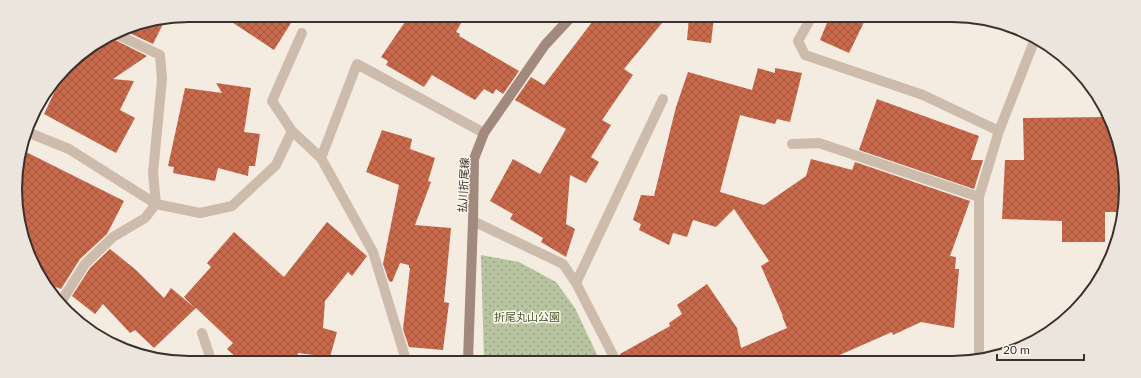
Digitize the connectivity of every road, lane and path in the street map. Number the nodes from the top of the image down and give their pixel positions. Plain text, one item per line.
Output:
1 (566, 22) edge
2 (809, 22) edge
3 (302, 33) dead end
4 (121, 36) edge
5 (1034, 43) edge
6 (663, 100) dead end
7 (292, 131) junction
8 (999, 131) junction
9 (484, 133) junction
10 (31, 134) edge
11 (792, 144) dead end
12 (321, 158) junction
13 (979, 197) junction
14 (156, 204) junction
15 (473, 222) junction
16 (576, 283) junction
17 (62, 298) edge
18 (202, 333) dead end
19 (979, 354) edge
20 (210, 356) edge
21 (405, 356) edge
22 (468, 356) edge
23 (613, 356) edge

1 - 9 main road, 払川折尾線
2 - 8 street
3 - 7 street
4 - 14 street
5 - 8 street
6 - 16 street
7 - 12 street
7 - 14 street
8 - 13 street
9 - 12 street
9 - 15 main road, 払川折尾線
10 - 14 street
11 - 13 street
12 - 21 street
13 - 19 street
14 - 17 street
15 - 16 street
15 - 22 main road, 払川折尾線
16 - 23 street
18 - 20 street

